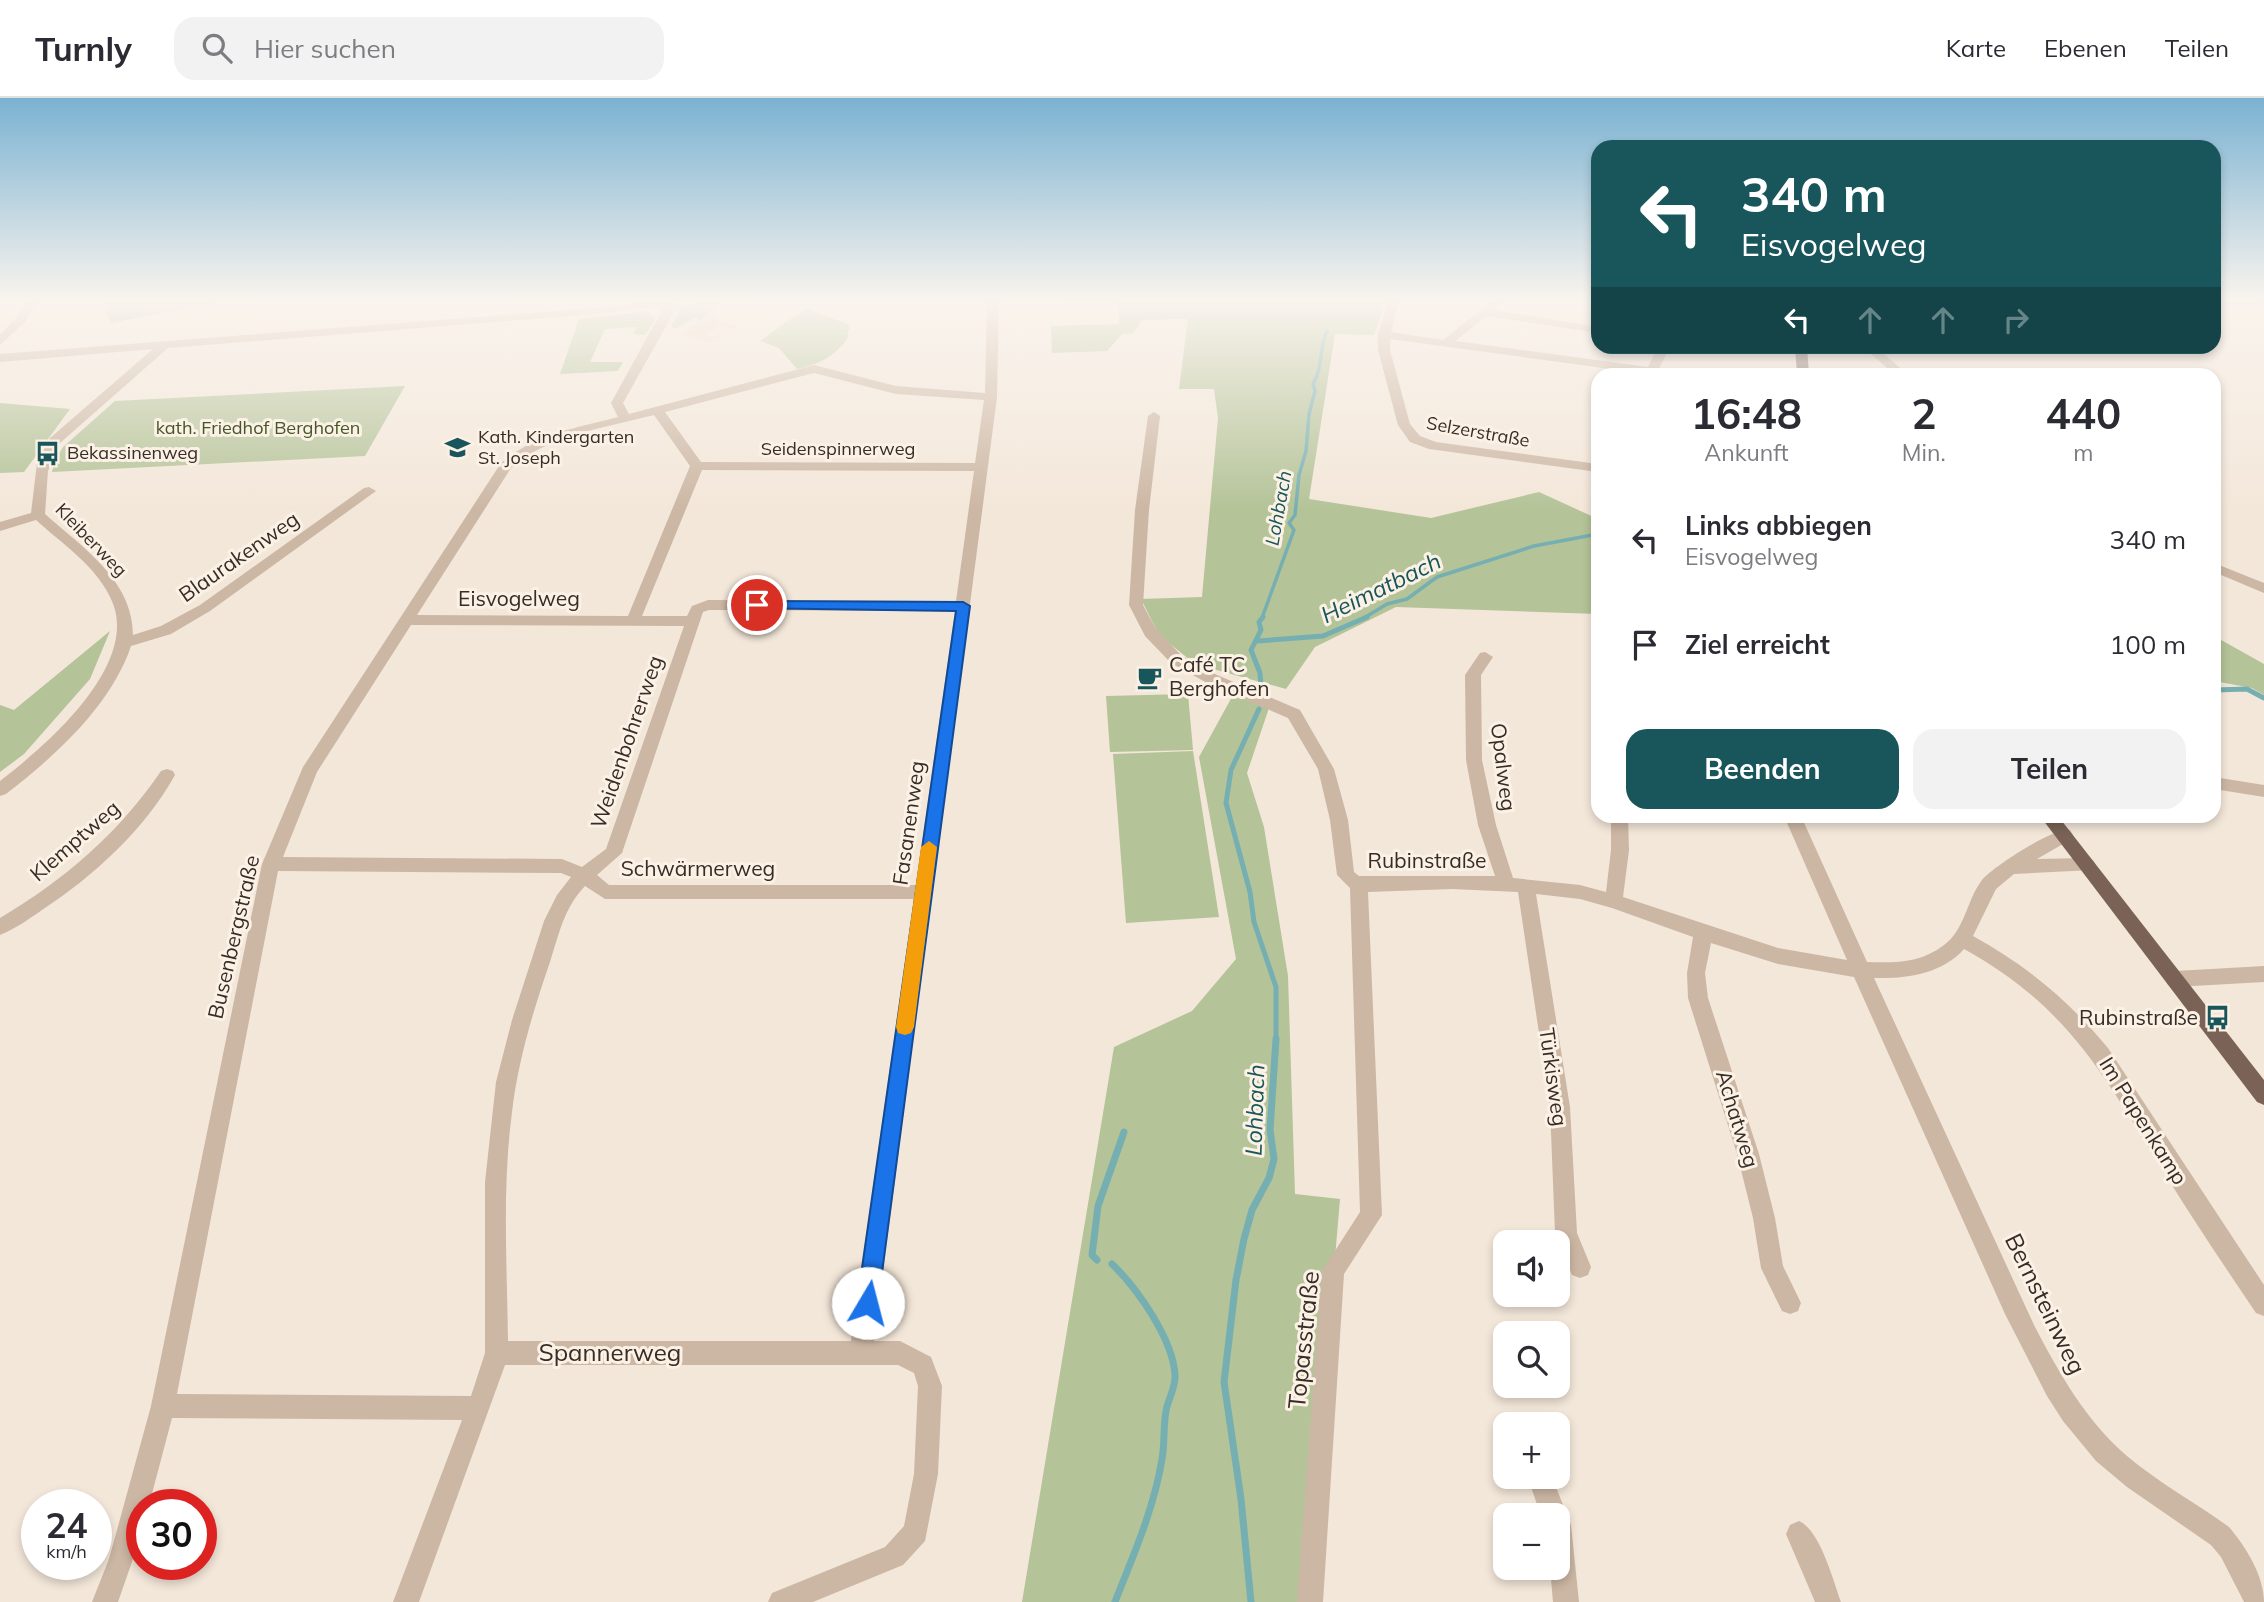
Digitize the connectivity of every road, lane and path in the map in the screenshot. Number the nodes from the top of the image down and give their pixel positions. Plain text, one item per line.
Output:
1 (122, 370) edge
2 (136, 370) edge
3 (635, 370) edge
4 (809, 370) edge
5 (818, 370) edge
6 (992, 370) edge
7 (1389, 370) edge
8 (991, 397) junction
9 (657, 410) junction
10 (1154, 416) dead end
11 (78, 417) junction
12 (625, 419) junction
13 (697, 466) junction
14 (980, 467) junction
15 (1591, 467) edge
16 (369, 491) dead end
17 (38, 515) junction
18 (0, 527) edge
19 (2221, 570) edge
20 (2264, 588) edge
21 (963, 606) junction
22 (406, 620) junction
23 (633, 621) junction
24 (693, 621) junction
25 (125, 643) junction
26 (1485, 657) dead end
27 (167, 775) dead end
28 (2221, 784) edge
29 (0, 790) edge
30 (2264, 791) edge
31 (1620, 823) edge
32 (1796, 823) edge
33 (2055, 823) edge
34 (2064, 835) junction
35 (271, 864) junction
36 (2087, 865) junction
37 (2010, 867) junction
38 (584, 875) junction
39 (1359, 884) junction
40 (1516, 884) junction
41 (923, 892) junction
42 (1614, 901) junction
43 (0, 927) edge
44 (1703, 933) junction
45 (1962, 939) junction
46 (1860, 970) junction
47 (2264, 974) edge
48 (2175, 979) junction
49 (2264, 1096) edge
50 (1580, 1267) dead end
51 (1790, 1303) dead end
52 (2264, 1305) edge
53 (497, 1353) junction
54 (861, 1353) junction
55 (163, 1406) junction
56 (479, 1408) junction
57 (1799, 1534) dead end
58 (1564, 1580) edge
59 (105, 1602) edge
60 (406, 1602) edge
61 (781, 1602) edge
62 (1310, 1602) edge
63 (1566, 1602) edge
64 (1828, 1602) edge
65 (2258, 1602) edge

1 - 11 street, Kleiberweg
2 - 11 street, Kleiberweg
3 - 12 street
4 - 9 street, Busenbergstraße
5 - 8 street, Busenbergstraße
6 - 8 street, Fasanenweg
7 - 15 street, Selzerstraße
8 - 14 street, Fasanenweg
9 - 12 street, Busenbergstraße
9 - 13 street
10 - 39 street, Rubinstraße
11 - 17 street, Kleiberweg
12 - 22 street, Busenbergstraße
13 - 14 street, Seidenspinnerweg
13 - 23 street
14 - 21 street, Fasanenweg
16 - 25 street, Blaurakenweg
17 - 18 street
17 - 25 street, Kleiberweg
19 - 20 street
21 - 24 street
21 - 41 street, Fasanenweg
22 - 23 street, Eisvogelweg
22 - 35 street, Busenbergstraße
23 - 24 street
24 - 38 street, Weidenbohrerweg
25 - 29 street
26 - 40 street, Opalweg
27 - 43 street, Klemptweg
28 - 30 street
31 - 42 street
32 - 46 street, Bernsteinweg
33 - 34 main road
34 - 36 main road
34 - 37 street, Rubinstraße
35 - 38 street, Schwärmerweg
35 - 55 street, Busenbergstraße
36 - 37 street
36 - 48 main road
37 - 45 street, Rubinstraße
38 - 41 street, Schwärmerweg
38 - 53 street, Weidenbohrerweg
39 - 40 street, Rubinstraße
39 - 62 street, Topasstraße
40 - 42 street, Rubinstraße
40 - 50 street, Türkisweg
41 - 54 street, Fasanenweg
42 - 44 street, Rubinstraße
44 - 46 street, Rubinstraße
44 - 51 street, Achatweg
45 - 46 street, Rubinstraße
45 - 52 street, Im Papenkamp
46 - 65 street, Bernsteinweg
47 - 48 street
48 - 49 main road
53 - 54 street, Spannerweg
53 - 56 street
54 - 61 street, Spannerweg
55 - 56 street
55 - 59 street, Busenbergstraße
56 - 60 street
57 - 64 street
58 - 63 street

